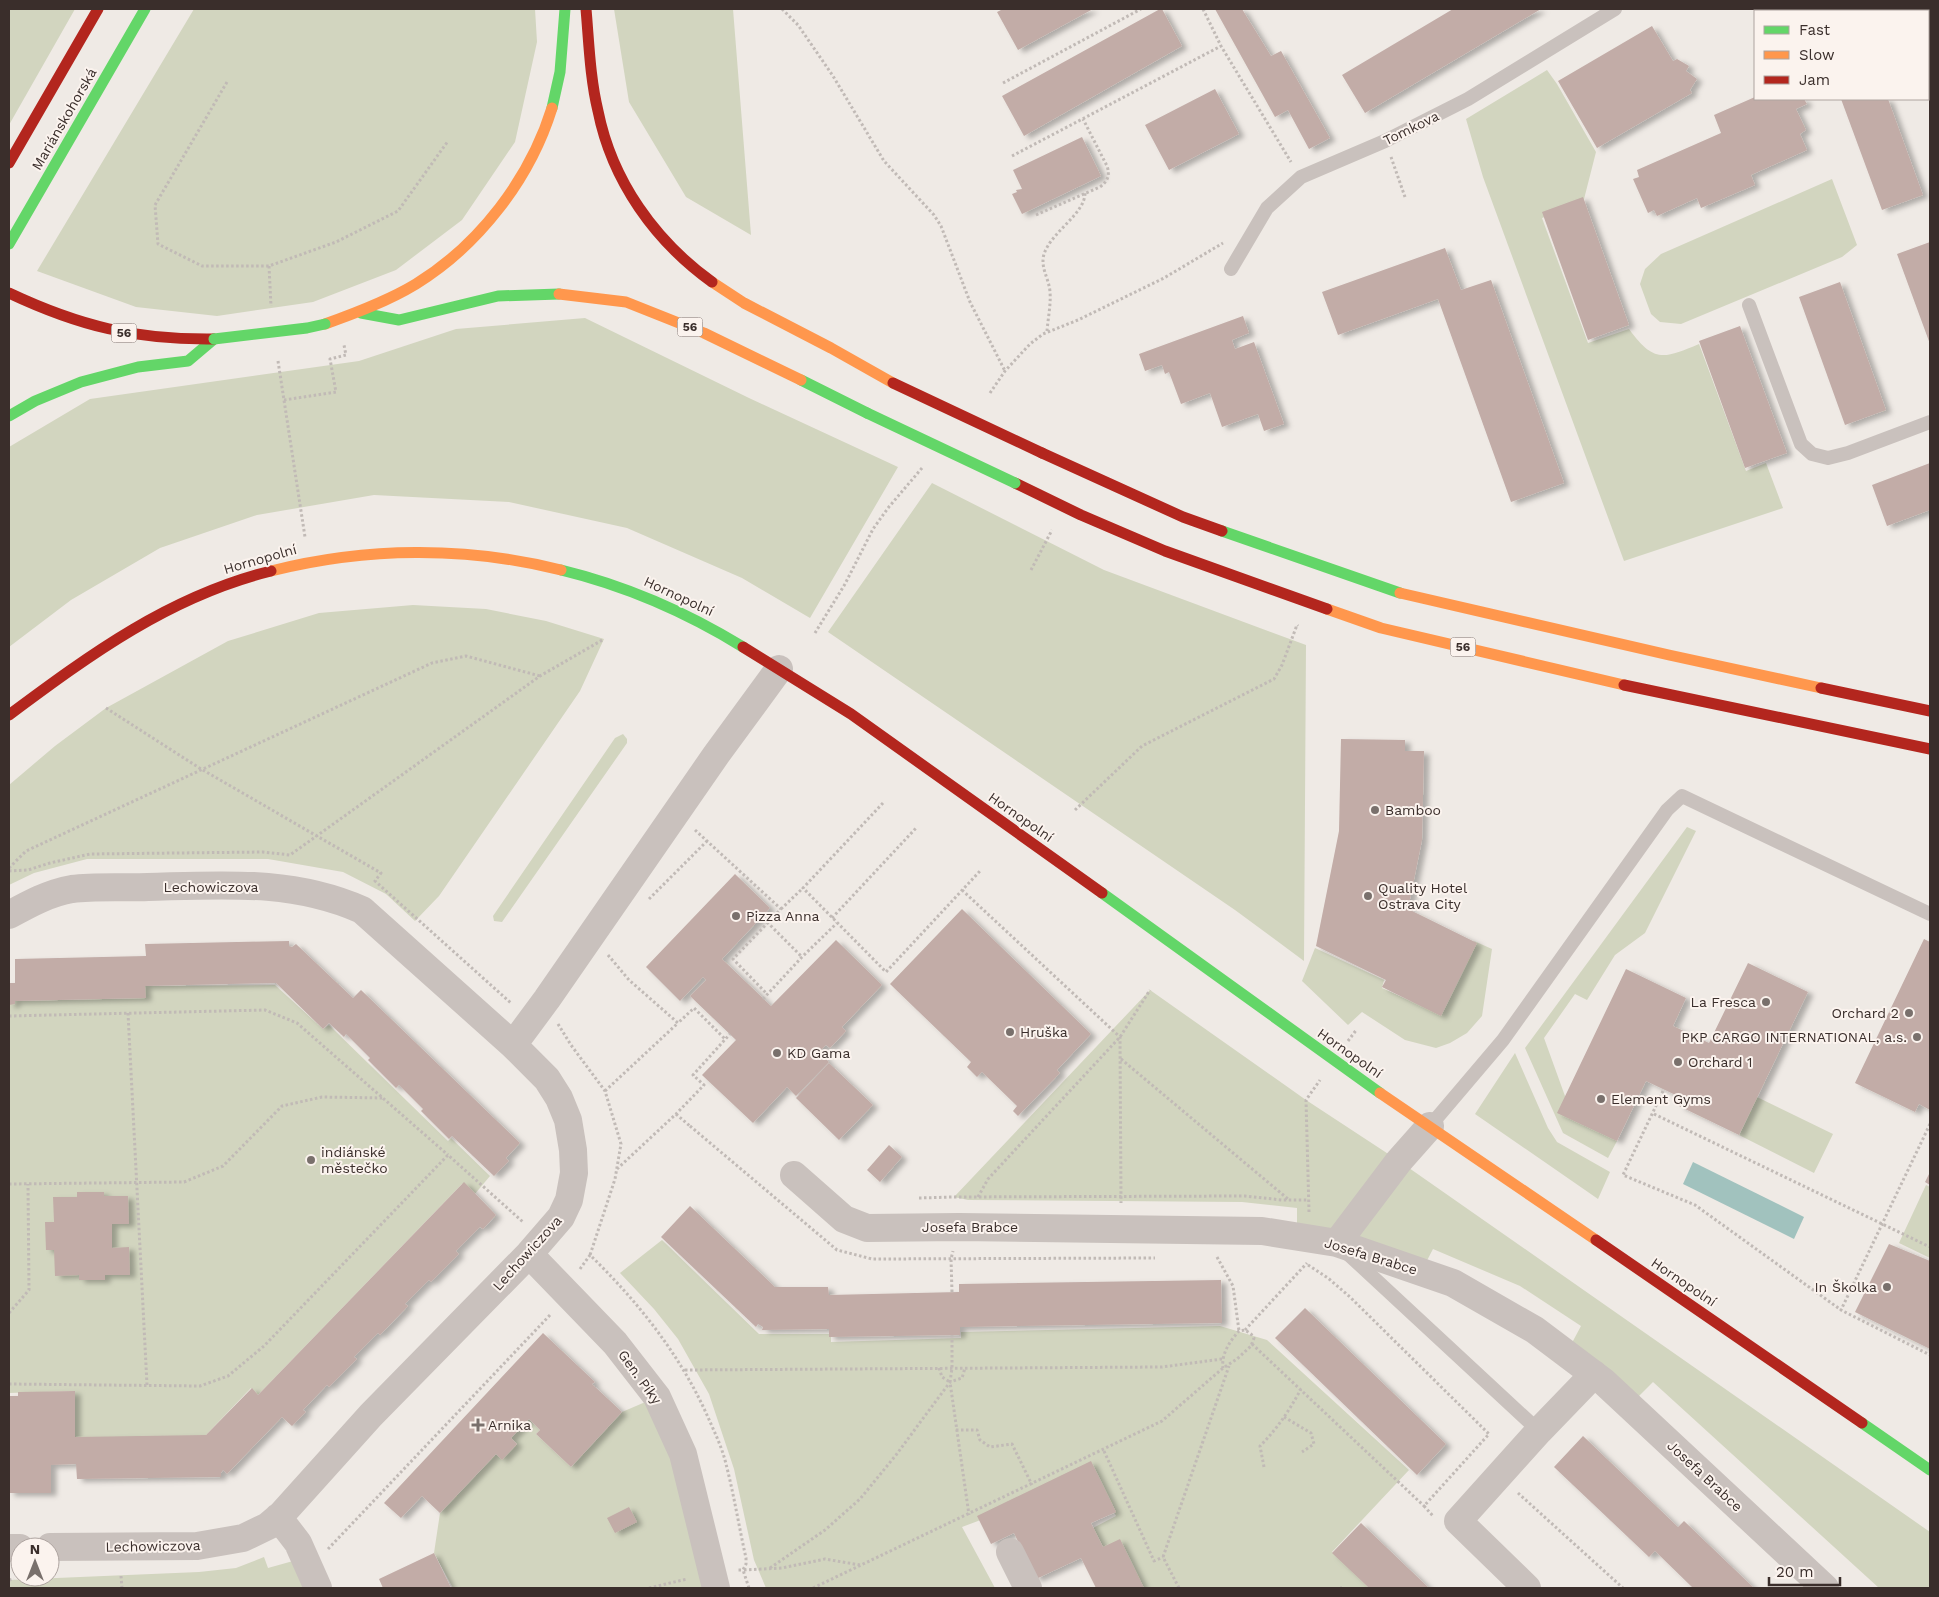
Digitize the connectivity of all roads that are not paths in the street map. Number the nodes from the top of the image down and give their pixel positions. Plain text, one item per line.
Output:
1 (98, 9) edge
2 (145, 9) edge
3 (564, 9) edge
4 (586, 9) edge
5 (1615, 9) edge
6 (9, 162) edge
7 (9, 244) edge
8 (1231, 269) dead end
9 (9, 293) edge
10 (1748, 305) dead end
11 (361, 313) junction
12 (214, 338) junction
13 (9, 416) edge
14 (1930, 422) edge
15 (779, 670) junction
16 (1930, 711) edge
17 (9, 715) edge
18 (1930, 749) edge
19 (1930, 914) edge
20 (9, 915) edge
21 (513, 1046) junction
22 (1430, 1126) junction
23 (794, 1175) dead end
24 (1324, 1241) junction
25 (536, 1246) junction
26 (1594, 1374) junction
27 (1539, 1431) junction
28 (1930, 1470) edge
29 (278, 1517) junction
30 (60, 1548) edge
31 (1010, 1552) dead end
32 (316, 1583) edge
33 (716, 1588) edge
34 (1028, 1588) edge
35 (1527, 1588) edge
36 (1825, 1588) edge

1 - 6 main road, Mariánskohorská
2 - 7 main road, Mariánskohorská
3 - 11 main road, 56
4 - 16 main road, bridge
5 - 8 lane, Tomkova
9 - 12 main road, 56
10 - 14 lane
11 - 12 main road, 56, bridge
11 - 18 main road, 56, bridge
12 - 13 main road
15 - 17 main road, Hornopolní
15 - 21 street
15 - 22 main road, Hornopolní
19 - 22 lane
20 - 21 street, Lechowiczova
21 - 25 street, Lechowiczova
22 - 24 street
22 - 28 main road, Hornopolní
23 - 24 street, Josefa Brabce
24 - 26 street, Josefa Brabce
24 - 27 lane
25 - 29 street, Lechowiczova
25 - 33 street, Gen. Píky
26 - 27 street
26 - 36 street, Josefa Brabce
27 - 35 street
29 - 30 street, Lechowiczova
29 - 32 street
31 - 34 street

